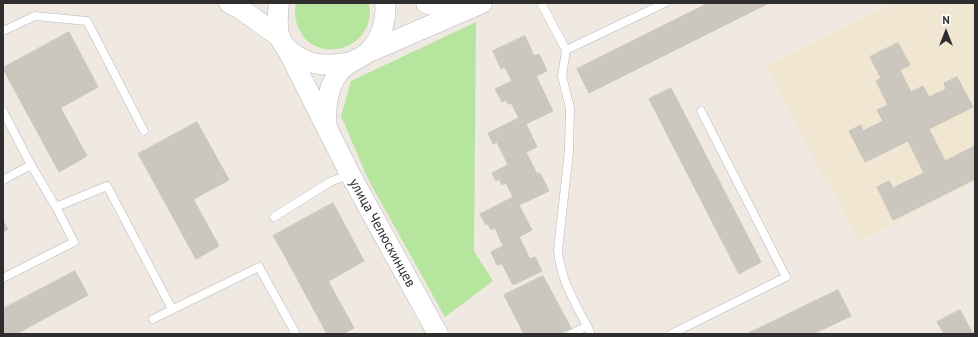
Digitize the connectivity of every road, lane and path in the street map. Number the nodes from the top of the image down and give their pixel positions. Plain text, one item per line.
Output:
1 (229, 3) edge
2 (279, 3) edge
3 (385, 3) edge
4 (426, 3) edge
5 (541, 3) edge
6 (665, 3) edge
7 (477, 6) edge
8 (3, 31) edge
9 (283, 43) junction
10 (566, 50) junction
11 (369, 52) junction
12 (351, 62) junction
13 (3, 111) edge
14 (701, 111) dead end
15 (144, 131) dead end
16 (327, 131) junction
17 (31, 165) junction
18 (350, 174) junction
19 (3, 180) edge
20 (56, 207) junction
21 (274, 217) dead end
22 (3, 278) edge
23 (172, 309) junction
24 (153, 319) dead end
25 (587, 326) junction
26 (434, 333) edge
27 (296, 334) edge
28 (571, 334) edge
29 (591, 334) edge
30 (671, 334) edge

1 - 9 street
2 - 9 street
3 - 11 street
4 - 7 street
5 - 10 lane
6 - 10 lane
7 - 11 street
8 - 15 lane
9 - 12 street
9 - 16 street, улица Челюскинцев
10 - 25 lane
11 - 12 street
12 - 16 street
13 - 17 lane
14 - 30 lane
16 - 18 street, улица Челюскинцев
17 - 19 lane
17 - 20 lane
18 - 21 lane
18 - 26 street, улица Челюскинцев
20 - 22 lane
20 - 23 lane
23 - 24 lane
23 - 27 lane
25 - 28 lane
25 - 29 lane

